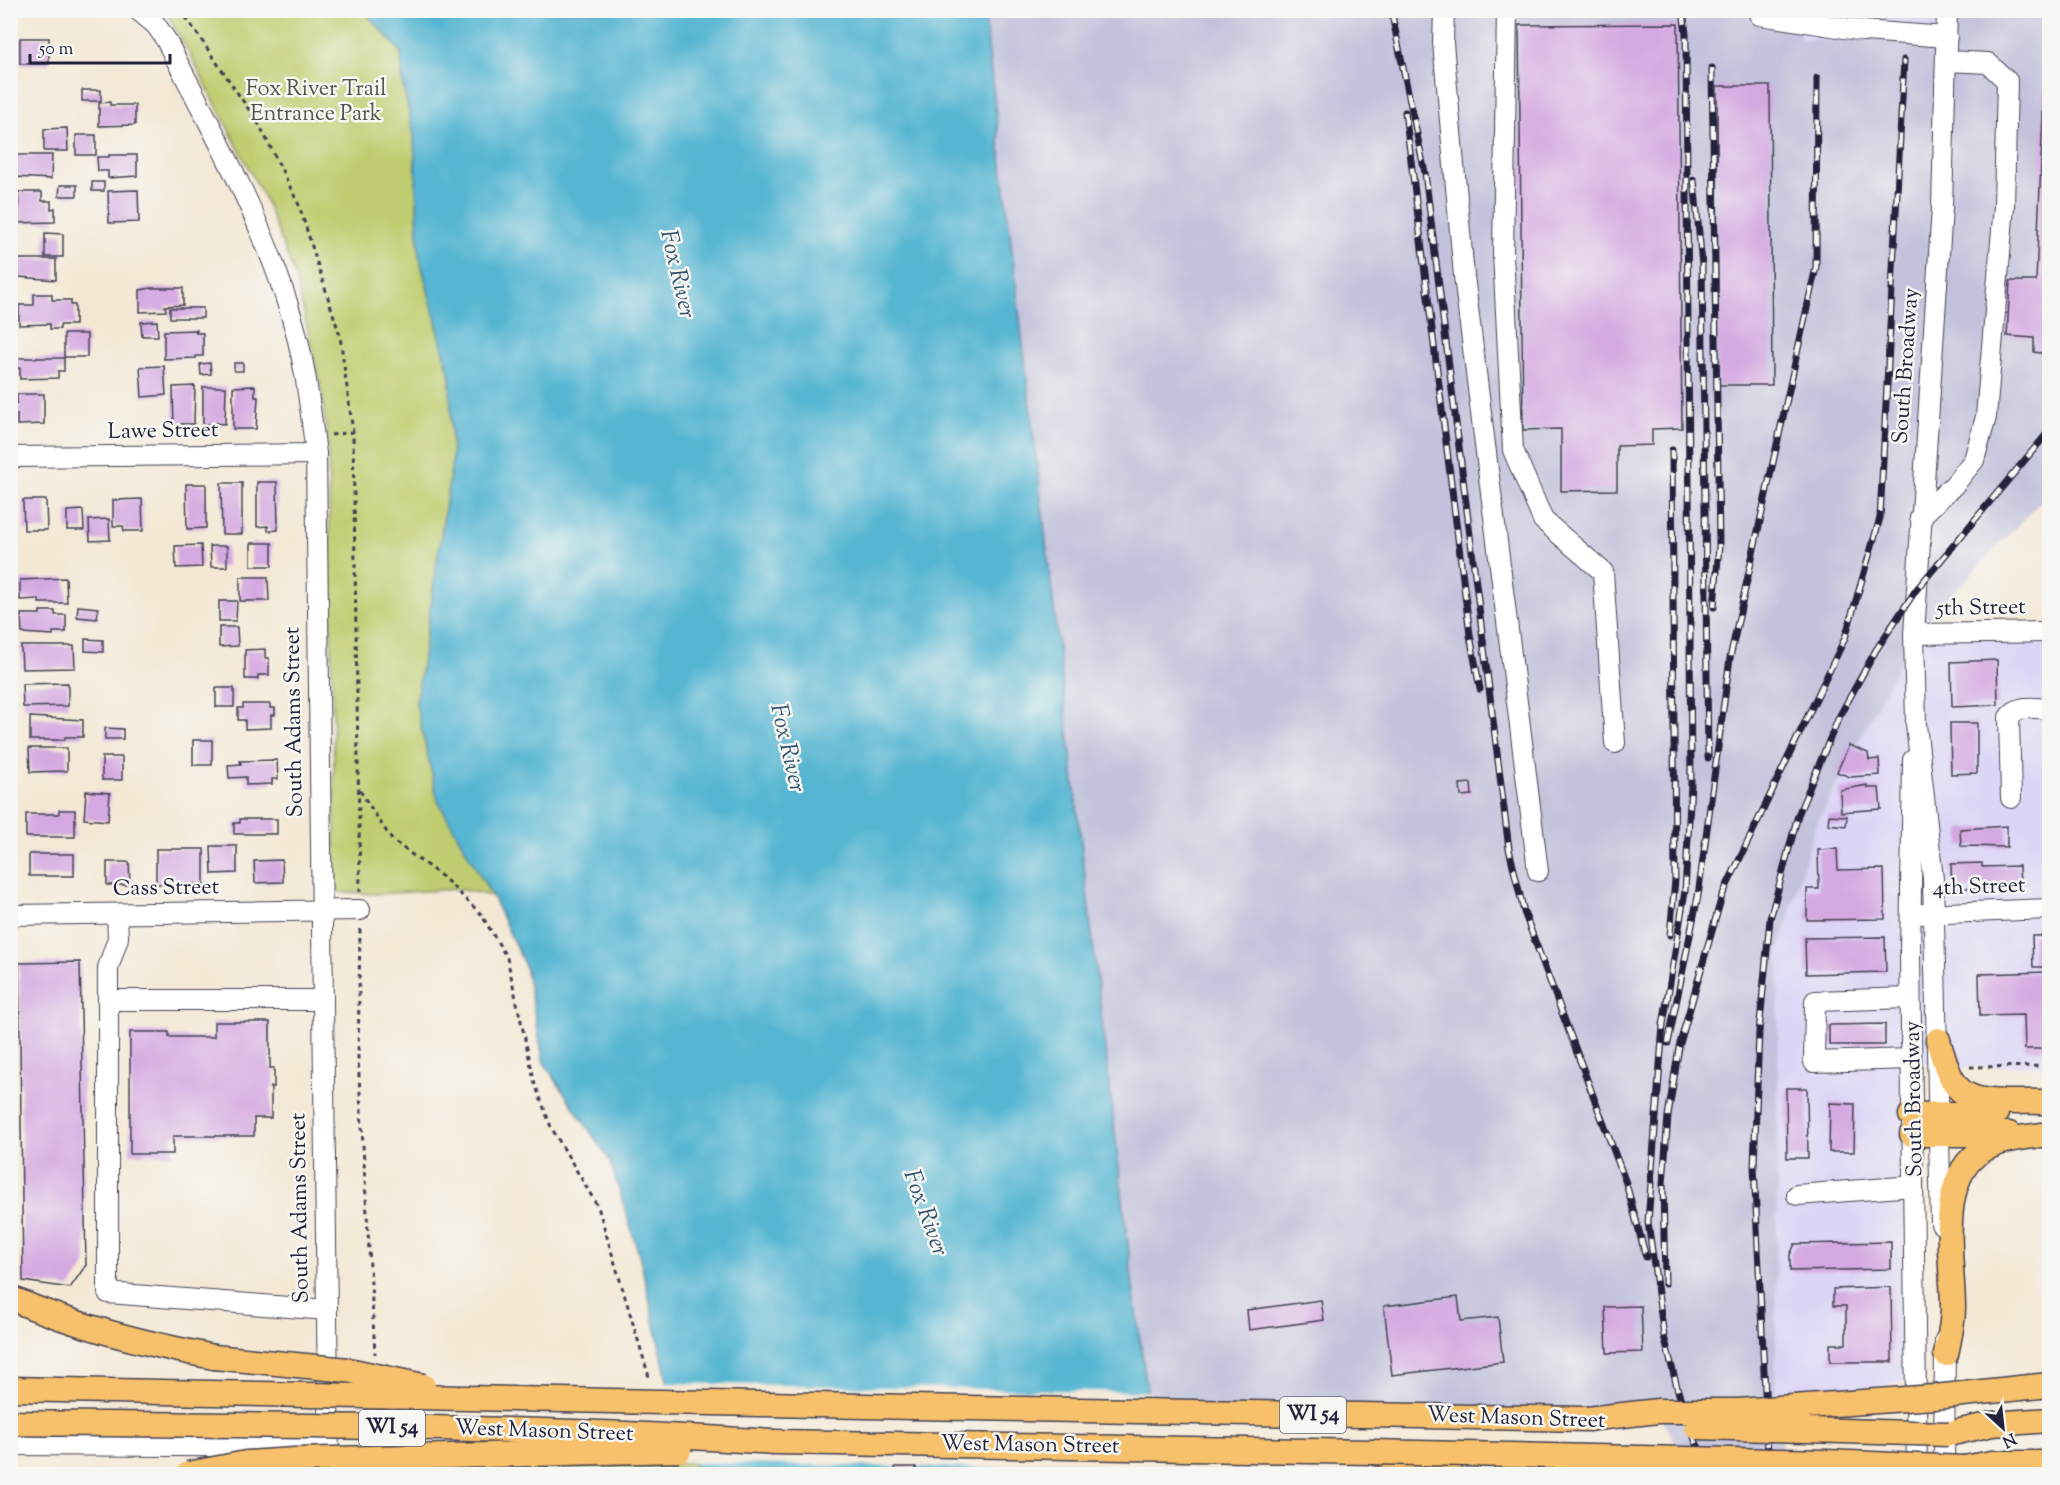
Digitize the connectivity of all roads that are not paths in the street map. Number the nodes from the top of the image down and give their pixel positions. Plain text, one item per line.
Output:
1 (138, 10) edge
2 (1444, 10) edge
3 (1507, 10) edge
4 (1757, 10) edge
5 (1947, 10) edge
6 (1947, 37) junction
7 (1947, 61) junction
8 (316, 454) junction
9 (10, 458) edge
10 (1920, 517) junction
11 (2049, 632) edge
12 (1914, 634) junction
13 (2049, 709) edge
14 (1916, 724) junction
15 (1615, 743) dead end
16 (2012, 798) dead end
17 (1538, 871) dead end
18 (2049, 909) edge
19 (360, 910) dead end
20 (321, 911) junction
21 (1935, 913) junction
22 (117, 914) junction
23 (1910, 914) junction
24 (10, 915) edge
25 (1910, 998) junction
26 (108, 999) junction
27 (322, 1000) junction
28 (1938, 1041) junction
29 (1911, 1059) junction
30 (2049, 1103) edge
31 (2049, 1111) edge
32 (1939, 1124) junction
33 (1912, 1125) junction
34 (2049, 1134) edge
35 (1913, 1186) junction
36 (1797, 1195) dead end
37 (10, 1298) edge
38 (327, 1310) junction
39 (1946, 1354) junction
40 (2049, 1385) edge
41 (10, 1389) edge
42 (478, 1398) junction
43 (1587, 1419) junction
44 (2049, 1420) edge
45 (10, 1423) edge
46 (1948, 1434) junction
47 (2049, 1436) edge
48 (774, 1442) junction
49 (10, 1445) edge
50 (329, 1447) junction
51 (1372, 1452) junction
52 (2049, 1463) edge
53 (1964, 1472) edge
54 (188, 1474) edge
55 (329, 1474) edge
56 (1451, 1474) edge
57 (1917, 1474) edge

1 - 8 street, South Adams Street
2 - 17 street
3 - 15 street
4 - 6 street
5 - 6 street, South Broadway
6 - 7 street, South Broadway
7 - 10 street, South Broadway
7 - 10 street
8 - 9 street, Lawe Street
8 - 20 street, South Adams Street
10 - 12 street, South Broadway
11 - 12 street, 5th Street
12 - 14 street, South Broadway
13 - 16 street
14 - 21 street, South Broadway
14 - 23 street, South Broadway
18 - 21 street, 4th Street
19 - 20 street, Cass Street
20 - 22 street, Cass Street
20 - 27 street, South Adams Street
21 - 23 street, 4th Street
21 - 28 street, South Broadway
22 - 24 street, Cass Street
22 - 26 street
23 - 25 street, South Broadway
25 - 29 street, South Broadway
25 - 29 street
26 - 27 street
26 - 38 street
27 - 38 street, South Adams Street
28 - 30 main road
28 - 32 street, South Broadway
29 - 33 street, South Broadway
31 - 32 main road
32 - 33 main road
32 - 34 main road
32 - 39 street, South Broadway
33 - 35 street, South Broadway
34 - 39 main road
35 - 36 street
35 - 57 street, South Broadway
37 - 42 main road, bridge
38 - 50 street, South Adams Street
39 - 53 street, South Broadway
40 - 43 main road, bridge
41 - 42 main road, West Mason Street / WI 54, bridge
42 - 43 main road, West Mason Street / WI 54, bridge
43 - 46 main road, West Mason Street / WI 54, bridge
44 - 46 main road
45 - 48 main road, West Mason Street / WI 54, bridge
46 - 47 main road, West Mason Street / WI 54
48 - 51 main road, West Mason Street / WI 54
48 - 54 main road, bridge
49 - 50 street
50 - 55 street, South Adams Street
51 - 53 main road, West Mason Street / WI 54, bridge
51 - 56 main road, bridge
52 - 53 main road, West Mason Street / WI 54

